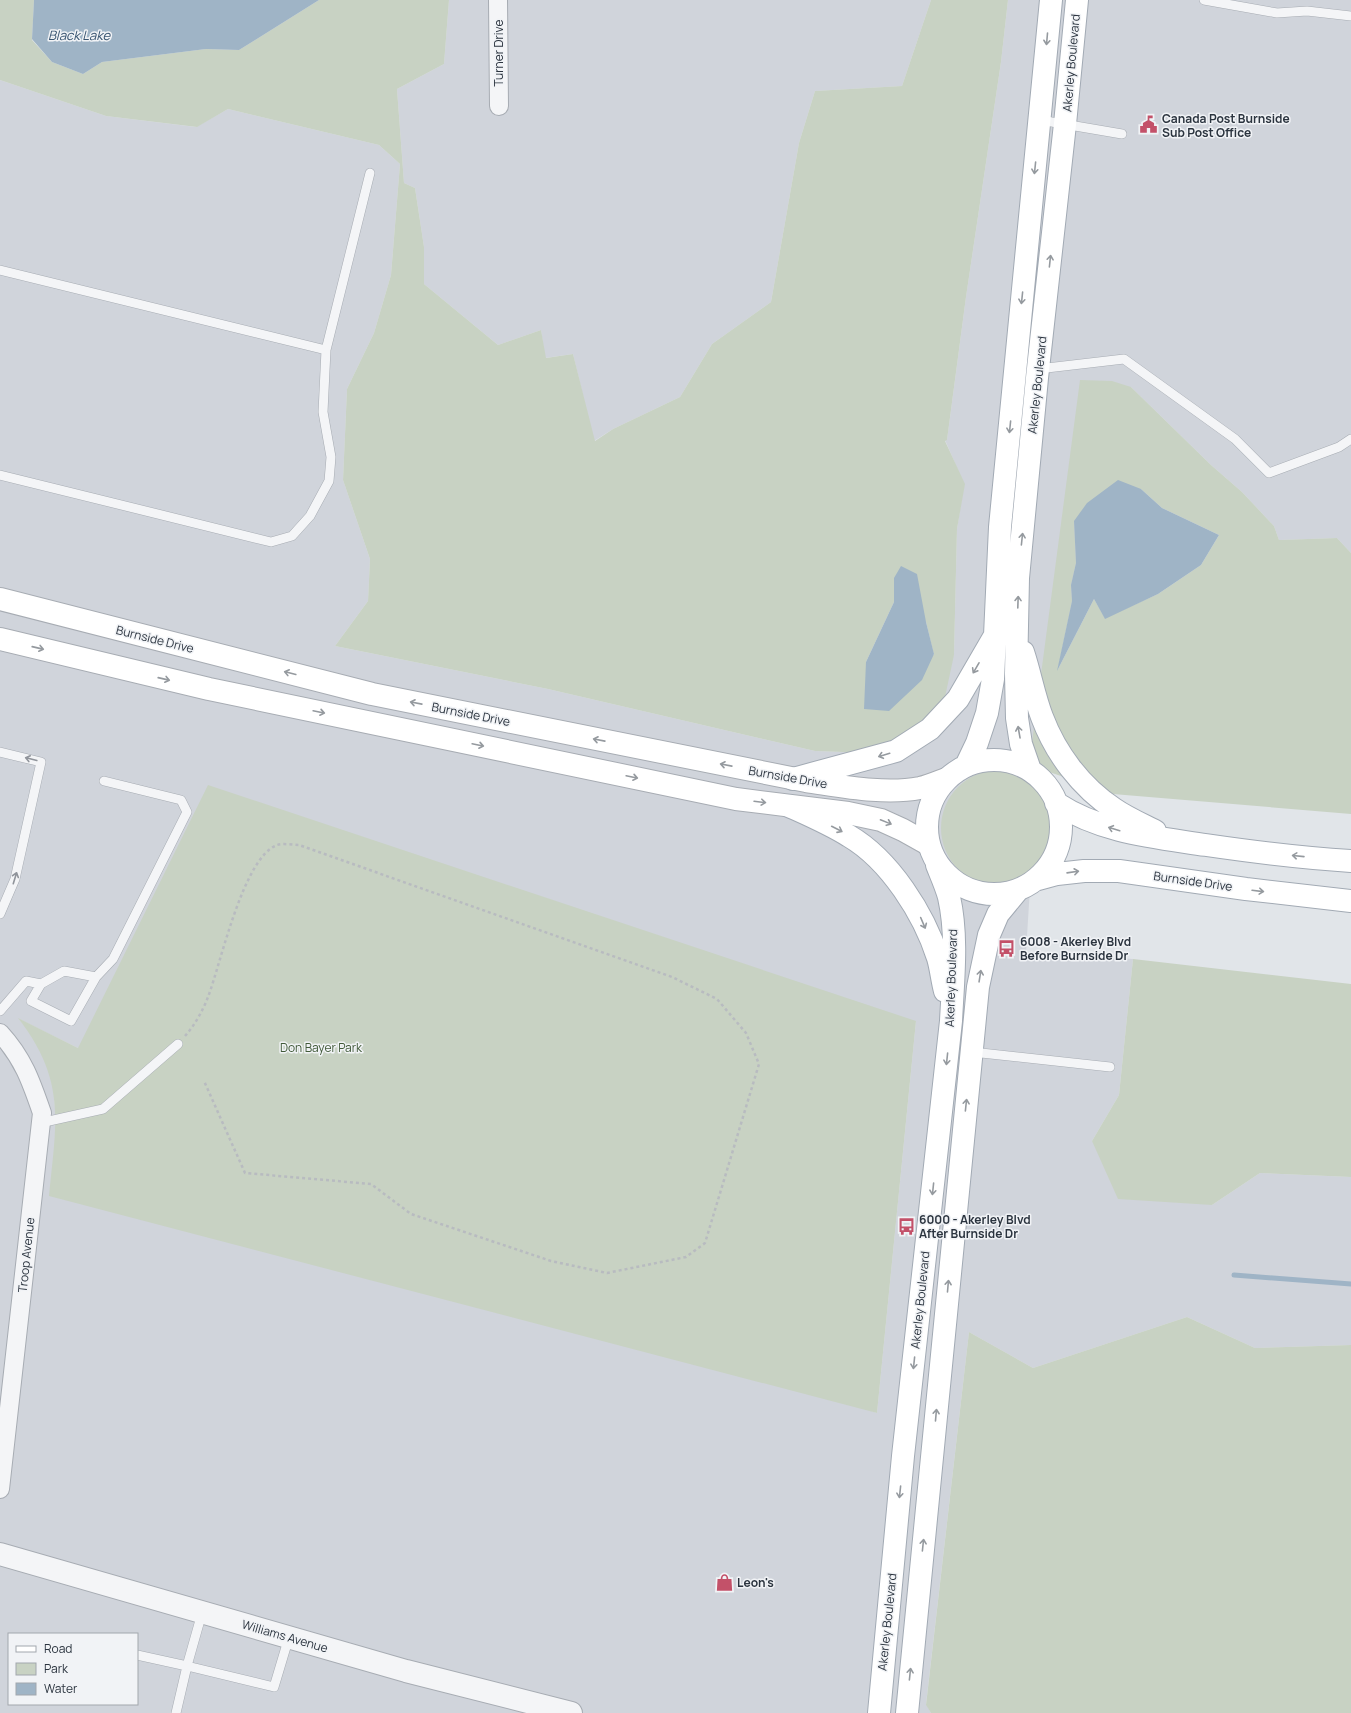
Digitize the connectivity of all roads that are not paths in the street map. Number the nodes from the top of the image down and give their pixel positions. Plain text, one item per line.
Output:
1 (498, 0) edge
2 (1051, 0) edge
3 (1077, 0) edge
4 (1204, 0) edge
5 (1351, 16) edge
6 (499, 106) dead end
7 (1040, 120) junction
8 (1065, 124) junction
9 (1122, 134) dead end
10 (370, 173) dead end
11 (0, 270) edge
12 (326, 350) junction
13 (1038, 370) junction
14 (1351, 439) edge
15 (0, 475) edge
16 (0, 599) edge
17 (1017, 633) junction
18 (995, 634) junction
19 (0, 639) edge
20 (0, 752) edge
21 (966, 766) junction
22 (1030, 770) junction
23 (793, 779) junction
24 (946, 779) junction
25 (104, 782) dead end
26 (1056, 802) junction
27 (789, 806) junction
28 (1172, 840) junction
29 (928, 844) junction
30 (1351, 861) edge
31 (937, 865) junction
32 (1035, 880) junction
33 (1017, 891) junction
34 (1351, 901) edge
35 (0, 914) edge
36 (96, 977) junction
37 (41, 984) junction
38 (0, 1011) edge
39 (951, 1021) junction
40 (0, 1033) edge
41 (178, 1044) road end
42 (972, 1052) junction
43 (1110, 1067) dead end
44 (40, 1123) junction
45 (4, 1418) edge
46 (0, 1489) edge
47 (0, 1554) edge
48 (202, 1613) junction
49 (289, 1637) junction
50 (138, 1655) edge
51 (187, 1666) junction
52 (176, 1713) edge
53 (571, 1713) edge
54 (878, 1713) edge
55 (906, 1713) edge

1 - 6 street, Turner Drive
2 -> 7 main road, Akerley Boulevard
3 - 8 main road, Akerley Boulevard
4 - 5 lane
7 - 8 lane
7 -> 18 main road, Akerley Boulevard
8 - 9 lane
13 -> 8 main road, Akerley Boulevard
10 - 12 lane
11 - 12 lane
12 - 15 lane
13 - 14 lane
17 -> 13 main road, Akerley Boulevard
23 -> 16 main road, Burnside Drive
22 -> 17 main road, Akerley Boulevard
17 - 28 main road
18 - 21 main road, Akerley Boulevard
18 -> 23 main road
19 -> 27 main road
35 -> 20 lane
21 - 22 main road
21 - 24 main road
22 - 26 main road
23 - 24 main road, Burnside Drive
24 - 29 main road
25 - 36 lane
28 -> 26 main road
26 - 32 main road
27 -> 29 main road
27 -> 39 main road
30 -> 28 main road
29 - 31 main road
31 - 33 main road
31 - 39 main road, Akerley Boulevard
32 - 33 main road
32 -> 34 main road, Burnside Drive
42 -> 33 main road, Akerley Boulevard
36 - 37 lane
36 - 37 lane
37 - 38 lane
39 -> 54 main road, Akerley Boulevard
40 - 44 street, Troop Avenue
41 - 44 lane
42 - 43 lane
55 -> 42 main road, Akerley Boulevard
44 - 45 street, Troop Avenue
45 - 46 street, Troop Avenue
47 - 48 street, Williams Avenue
48 - 49 street, Williams Avenue
48 - 51 lane
49 - 51 lane
49 - 53 street, Williams Avenue
50 - 51 lane
51 - 52 lane

